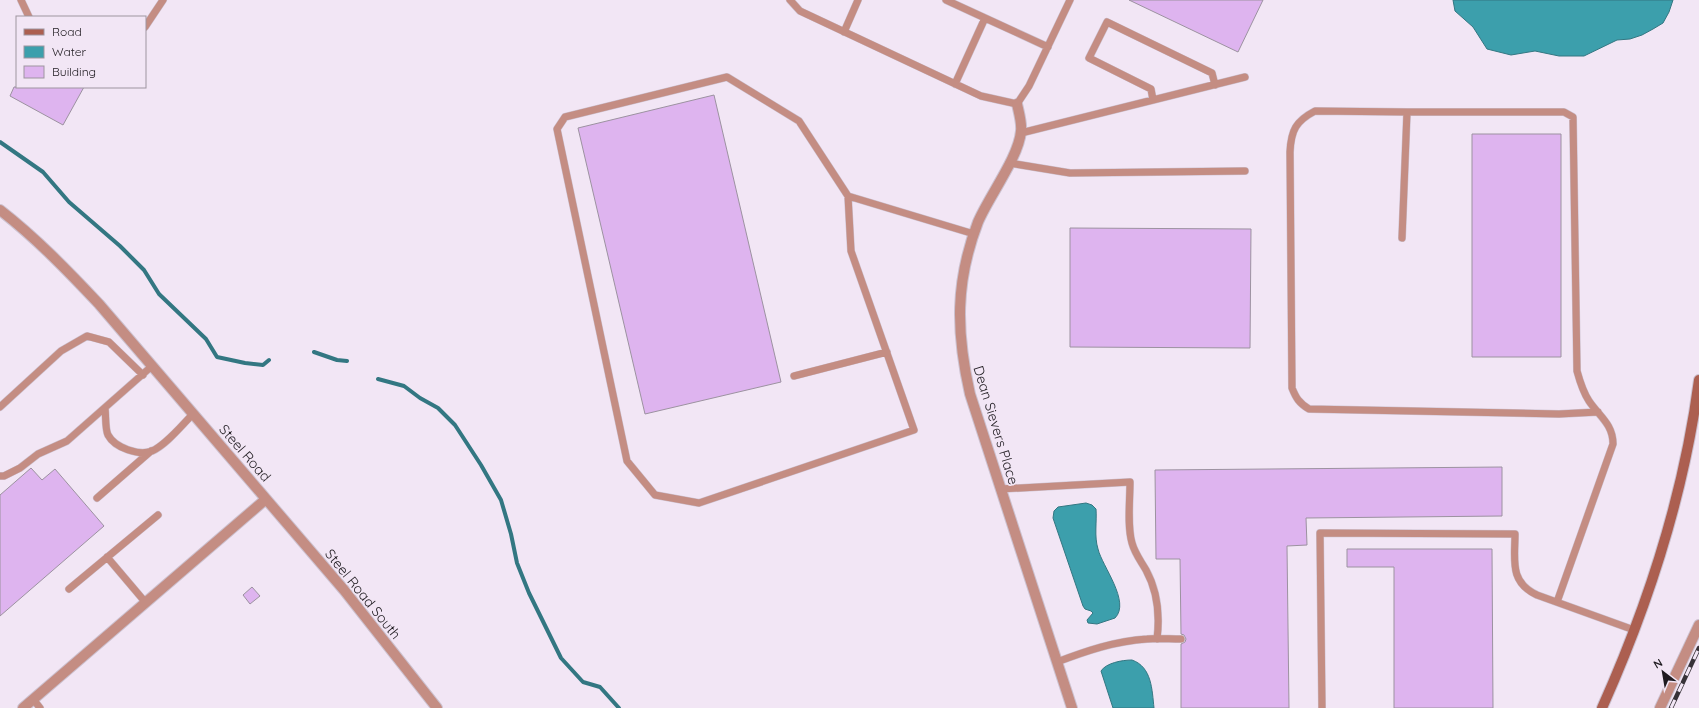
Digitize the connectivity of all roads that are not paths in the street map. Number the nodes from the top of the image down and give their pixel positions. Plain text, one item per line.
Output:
1 (21, 0) edge
2 (163, 0) edge
3 (790, 0) edge
4 (858, 0) edge
5 (946, 0) edge
6 (1070, 0) edge
7 (29, 16) edge
8 (985, 18) junction
9 (146, 26) edge
10 (844, 32) junction
11 (1048, 47) junction
12 (1245, 77) dead end
13 (955, 84) junction
14 (1215, 85) junction
15 (1153, 100) junction
16 (1017, 104) junction
17 (1407, 112) junction
18 (1021, 133) junction
19 (1009, 163) junction
20 (1244, 171) dead end
21 (848, 196) junction
22 (0, 210) edge
23 (974, 234) junction
24 (1402, 238) dead end
25 (887, 352) junction
26 (152, 366) junction
27 (143, 374) junction
28 (794, 376) dead end
29 (1699, 380) edge
30 (0, 407) edge
31 (105, 408) junction
32 (1598, 412) junction
33 (193, 414) junction
34 (152, 451) junction
35 (0, 476) edge
36 (1000, 489) junction
37 (97, 498) dead end
38 (266, 499) junction
39 (158, 515) dead end
40 (107, 557) junction
41 (68, 589) dead end
42 (1558, 602) junction
43 (146, 603) junction
44 (1699, 625) edge
45 (1634, 630) junction
46 (1157, 639) junction
47 (1181, 639) dead end
48 (1057, 662) junction
49 (33, 699) junction
50 (22, 708) edge
51 (40, 708) edge
52 (437, 708) edge
53 (1072, 708) edge
54 (1322, 708) edge
55 (1602, 708) edge
56 (1660, 708) edge

1 - 7 lane
2 - 9 lane
3 - 10 lane
4 - 10 lane
5 - 8 lane
6 - 11 lane
8 - 11 lane
8 - 13 lane
10 - 13 lane
11 - 16 lane
12 - 14 lane
13 - 16 lane
14 - 15 lane
14 - 15 lane
15 - 18 lane
16 - 18 street, Dean Sievers Place
17 - 24 lane
17 - 32 lane
17 - 32 lane
18 - 19 street, Dean Sievers Place
19 - 20 lane
19 - 23 street, Dean Sievers Place
21 - 23 lane
21 - 25 lane
21 - 25 lane
22 - 26 street, Steel Road
23 - 36 street, Dean Sievers Place
25 - 28 lane
26 - 27 lane
26 - 33 street, Steel Road
27 - 30 lane
27 - 31 lane
29 - 45 street
31 - 34 lane
31 - 35 lane
32 - 42 lane
33 - 34 lane
33 - 38 street, Steel Road
34 - 37 lane
36 - 46 lane
36 - 48 street, Dean Sievers Place
38 - 43 street, Steel Road
38 - 52 street, Steel Road South
39 - 40 lane
40 - 41 lane
40 - 43 lane
42 - 45 lane
42 - 54 lane
43 - 49 street, Steel Road
44 - 56 street
45 - 55 street
46 - 47 lane
46 - 48 lane
48 - 53 street, Dean Sievers Place
49 - 50 street, Steel Road
49 - 51 lane

